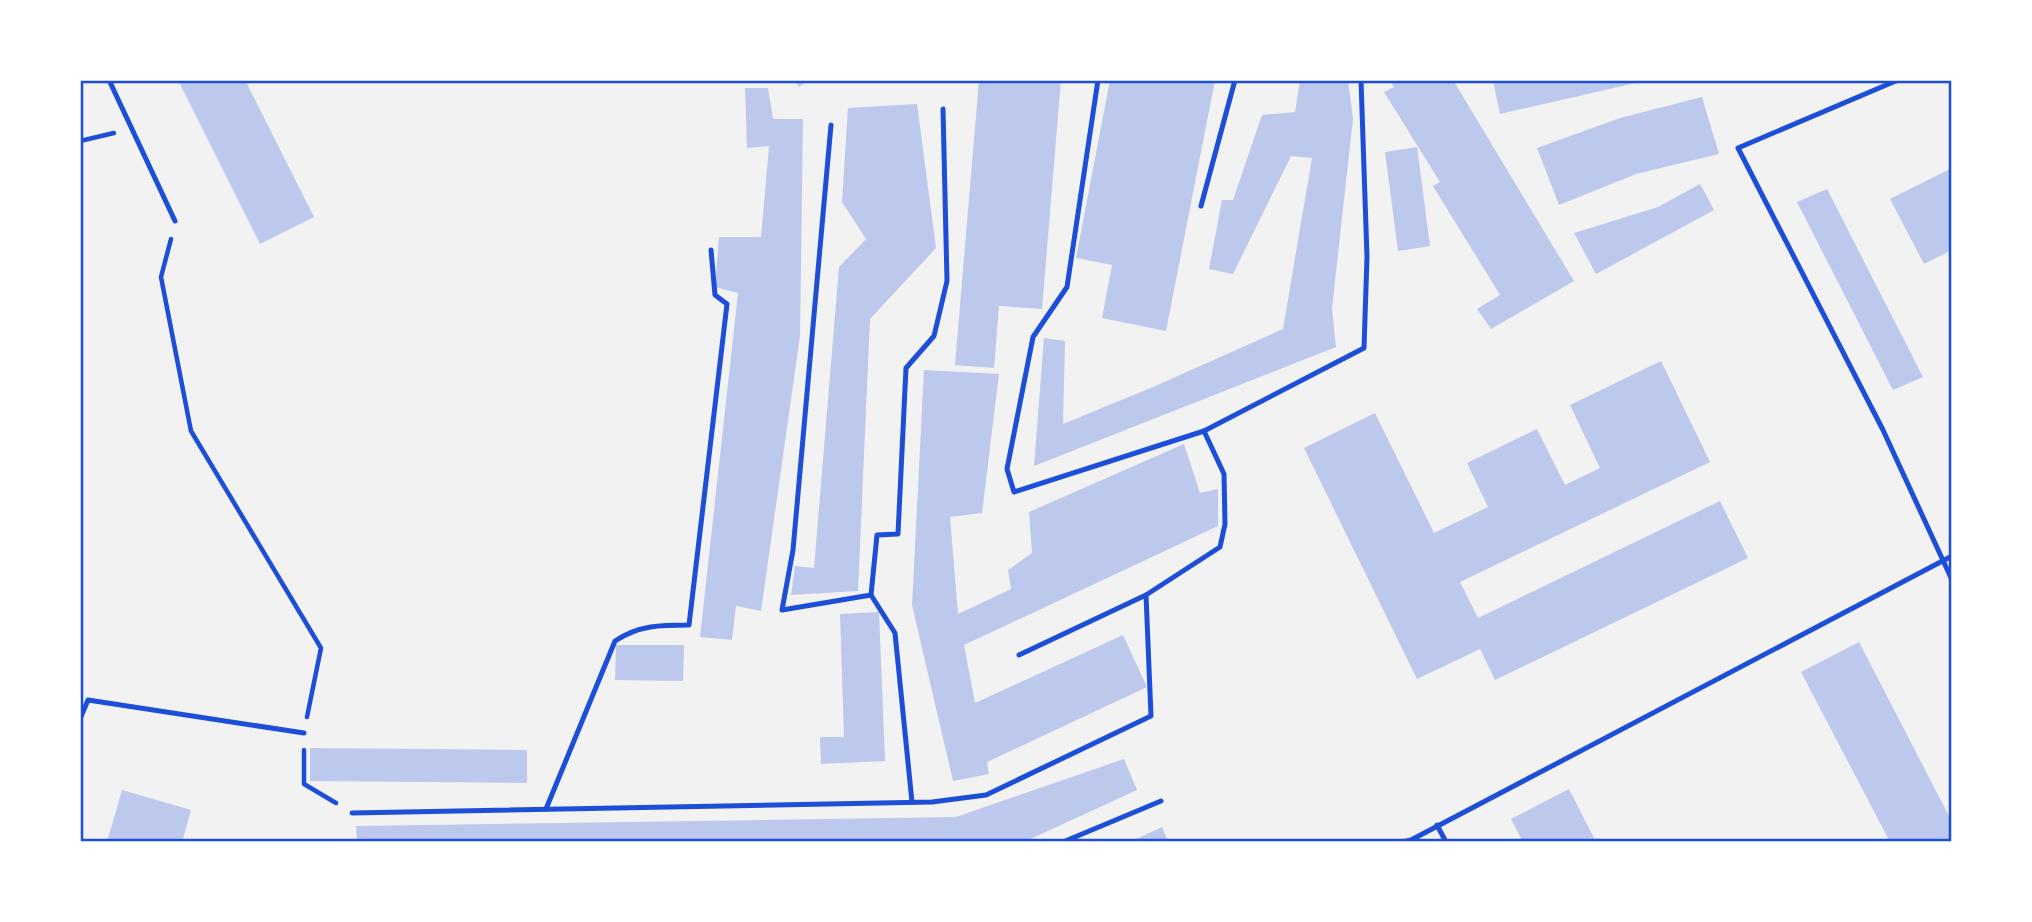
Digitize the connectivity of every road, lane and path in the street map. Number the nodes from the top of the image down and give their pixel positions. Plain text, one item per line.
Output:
1 (109, 80) edge
2 (1098, 80) edge
3 (1235, 80) edge
4 (1361, 80) edge
5 (1898, 80) edge
6 (943, 109) dead end
7 (831, 125) dead end
8 (132, 129) junction
9 (80, 141) edge
10 (1201, 206) dead end
11 (175, 221) joint
12 (711, 250) dead end
13 (1204, 431) junction
14 (1951, 556) edge
15 (1942, 561) junction
16 (1951, 580) edge
17 (871, 595) junction
18 (1146, 595) junction
19 (1019, 655) dead end
20 (80, 719) edge
21 (304, 733) junction
22 (1161, 801) dead end
23 (912, 802) junction
24 (546, 809) junction
25 (352, 813) joint
26 (1437, 825) junction
27 (1063, 842) edge
28 (1403, 842) edge
29 (1446, 842) edge

1 - 8 lane
2 - 13 lane
3 - 10 lane
4 - 13 lane
5 - 15 lane
6 - 17 lane
7 - 17 lane
8 - 9 path
8 - 11 lane
11 - 21 path
12 - 24 lane
13 - 18 lane
14 - 15 lane
15 - 16 lane
15 - 26 lane
17 - 23 lane
18 - 19 lane
18 - 23 lane
20 - 21 lane
21 - 25 path
22 - 27 lane
23 - 24 lane
24 - 25 lane
26 - 28 lane
26 - 29 lane

